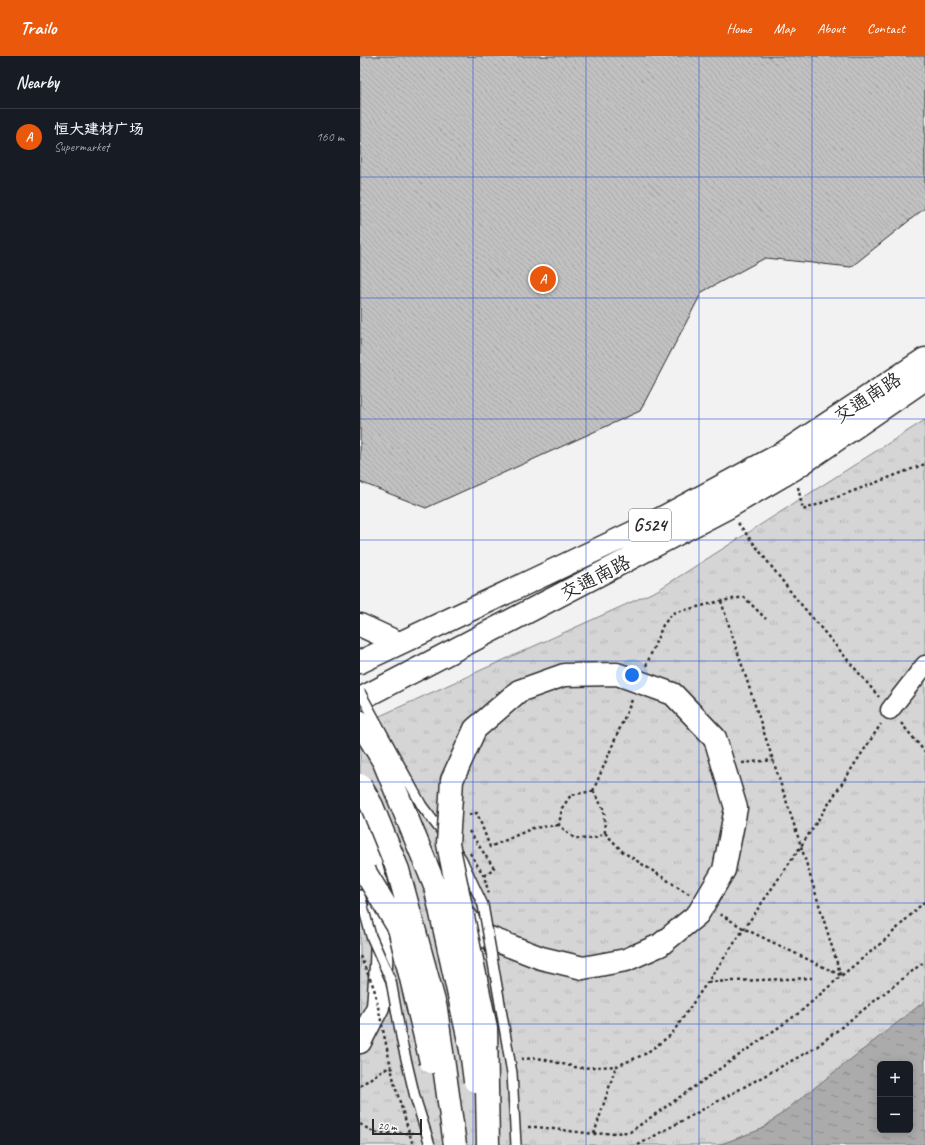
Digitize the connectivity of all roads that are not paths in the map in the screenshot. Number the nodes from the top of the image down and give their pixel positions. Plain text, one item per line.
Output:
1 (925, 360) edge
2 (925, 378) edge
3 (360, 625) edge
4 (399, 644) junction
5 (360, 662) edge
6 (925, 665) edge
7 (360, 692) edge
8 (360, 701) edge
9 (890, 710) road end
10 (360, 722) edge
11 (360, 785) edge
12 (360, 821) edge
13 (360, 868) edge
14 (360, 895) edge
15 (360, 1042) edge
16 (430, 1145) edge
17 (451, 1145) edge
18 (455, 1145) edge
19 (487, 1145) edge
20 (516, 1145) edge

1 - 4 main road, 交通南路 / G524
2 - 8 main road, 交通南路 / G524
3 - 4 main road
4 - 5 main road, 交通南路 / G524
6 - 9 street
7 - 20 lane, bridge
8 - 19 main road, bridge
10 - 19 main road, bridge
11 - 18 main road, bridge
12 - 15 main road
13 - 17 main road, bridge
14 - 16 lane, bridge

